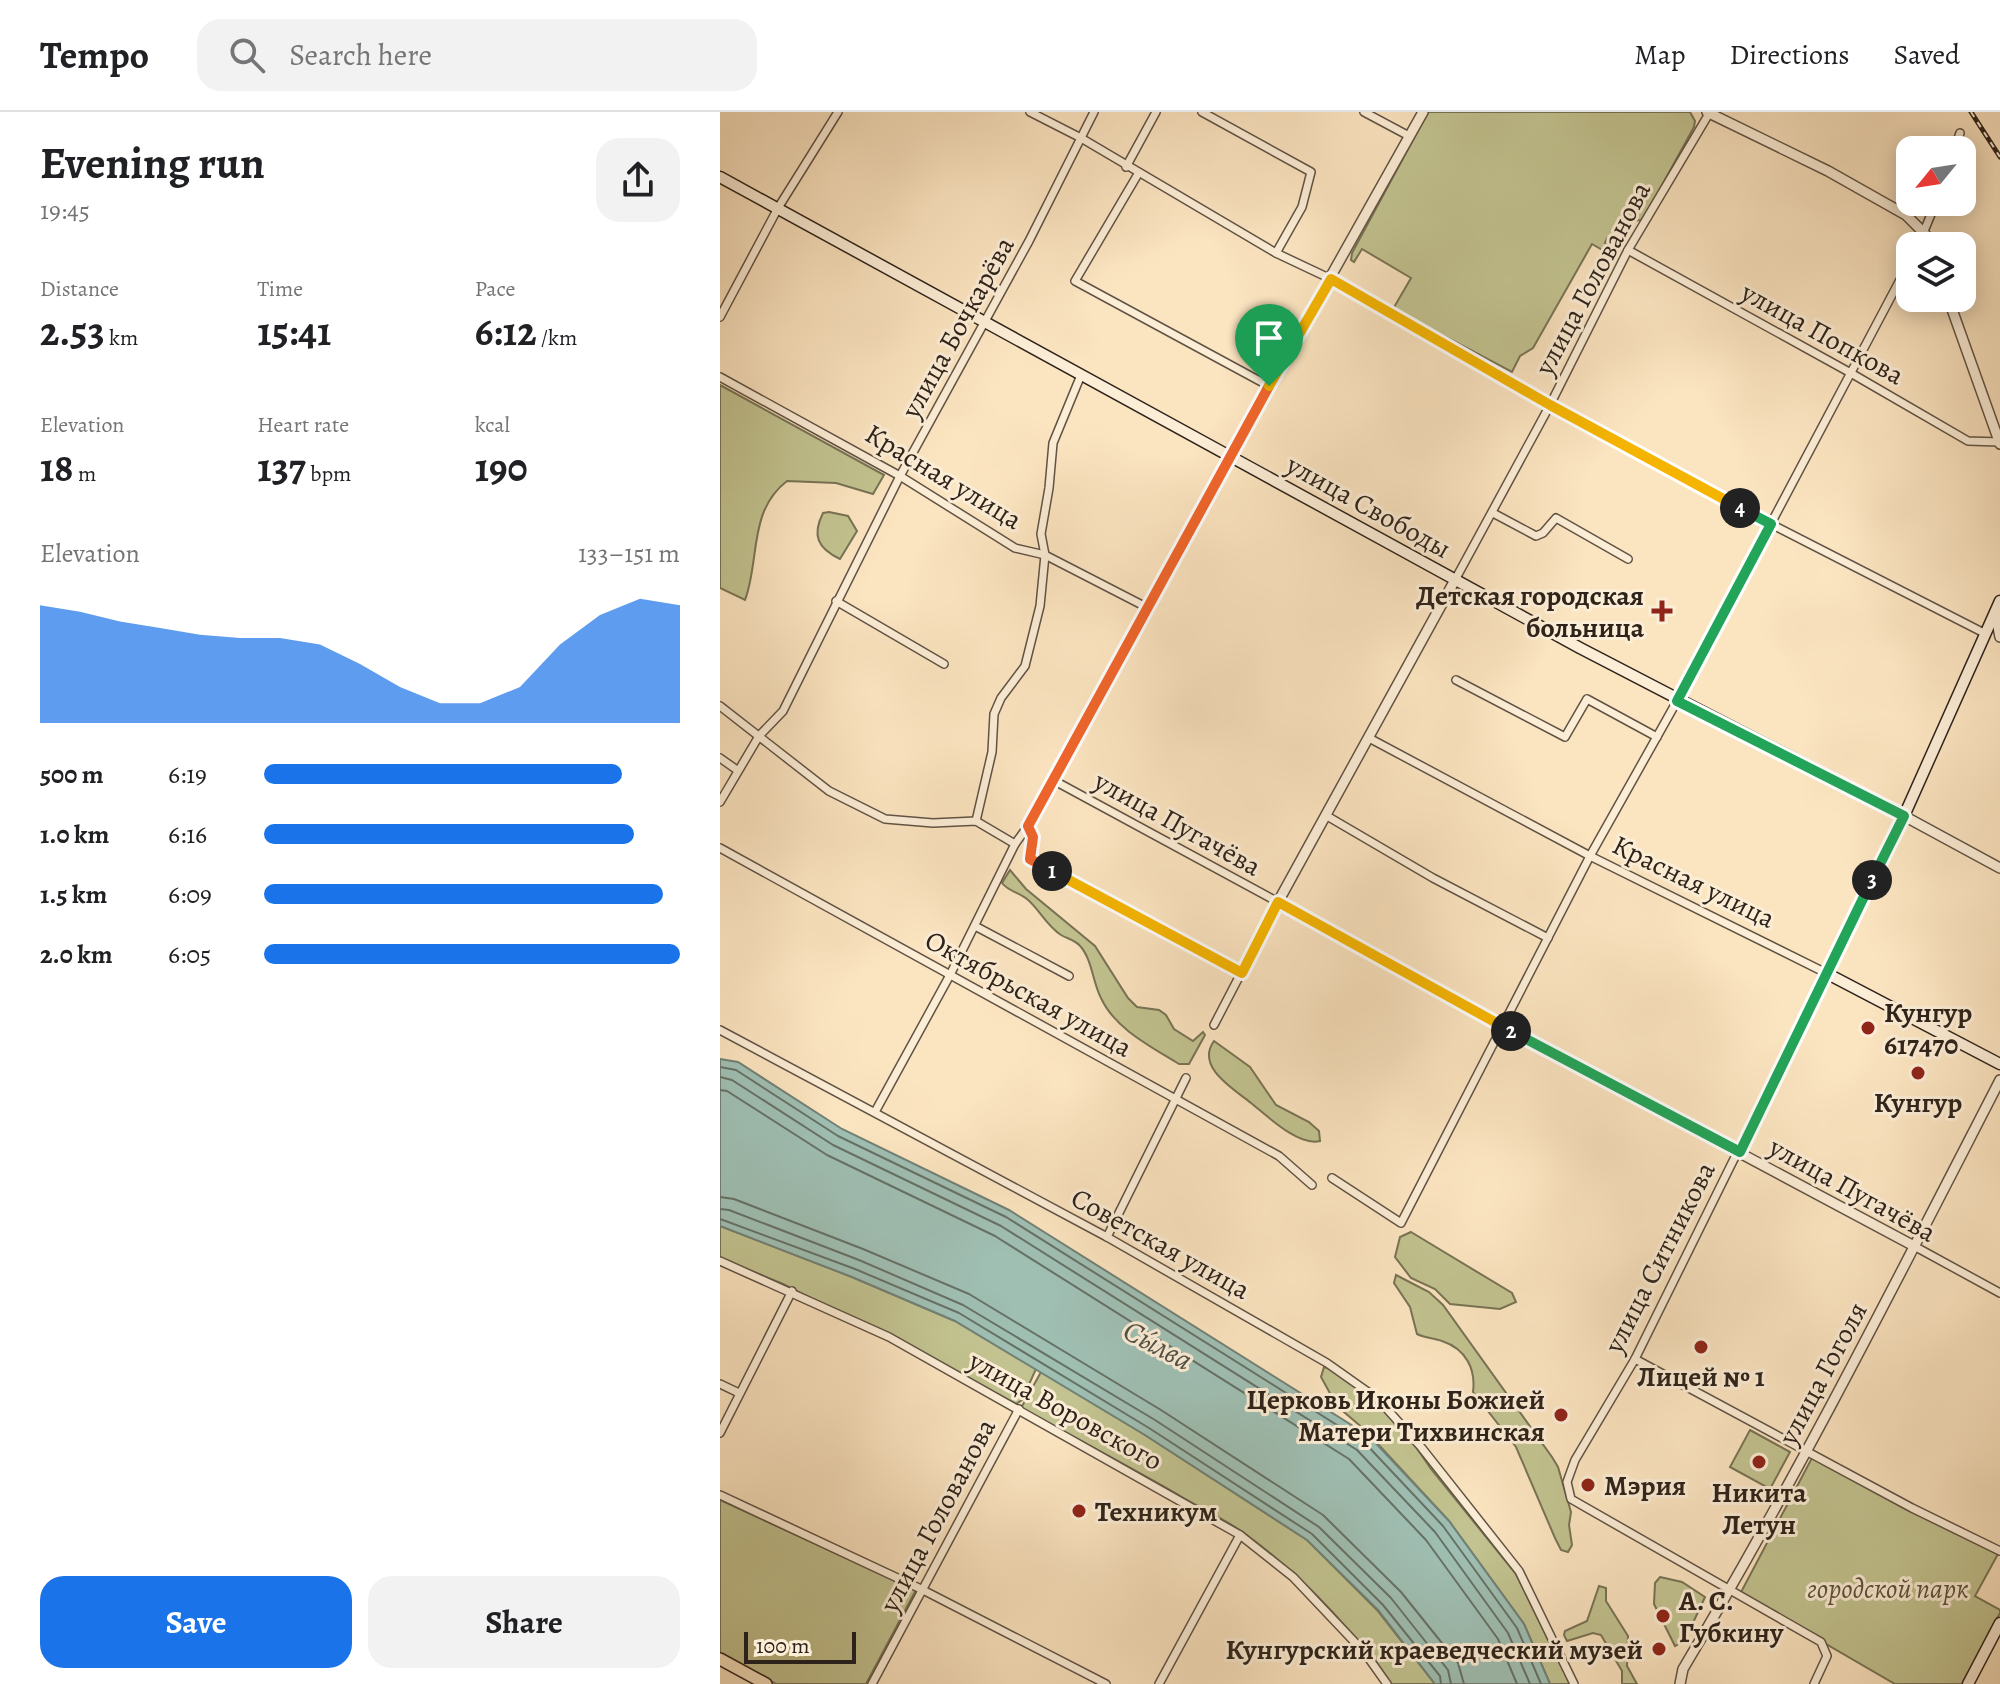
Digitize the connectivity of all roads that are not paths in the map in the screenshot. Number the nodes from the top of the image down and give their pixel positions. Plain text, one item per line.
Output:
1 (838, 112) edge
2 (1030, 112) edge
3 (1094, 112) edge
4 (1156, 112) edge
5 (1202, 112) edge
6 (1364, 112) edge
7 (1423, 112) edge
8 (1709, 112) edge
9 (1960, 133) dead end
10 (1409, 136) junction
11 (1959, 136) edge
12 (1081, 138) junction
13 (1126, 167) junction
14 (1138, 174) junction
15 (720, 177) edge
16 (778, 208) junction
17 (1923, 232) edge
18 (1628, 250) junction
19 (1276, 253) junction
20 (1331, 279) junction
21 (1896, 286) edge
22 (1953, 312) edge
23 (720, 317) edge
24 (985, 322) junction
25 (1849, 372) junction
26 (1081, 375) junction
27 (720, 377) edge
28 (1269, 386) junction
29 (1550, 405) junction
30 (2000, 443) edge
31 (1230, 456) junction
32 (900, 476) junction
33 (1493, 513) junction
34 (1771, 524) junction
35 (1045, 555) junction
36 (1628, 559) dead end
37 (1455, 580) junction
38 (836, 601) junction
39 (2000, 601) edge
40 (1148, 608) junction
41 (1995, 612) junction
42 (1984, 633) junction
43 (2000, 637) edge
44 (944, 664) dead end
45 (1456, 680) dead end
46 (1677, 701) junction
47 (720, 706) edge
48 (759, 736) junction
49 (1657, 737) junction
50 (1369, 738) junction
51 (720, 758) edge
52 (737, 770) junction
53 (1053, 780) junction
54 (720, 802) edge
55 (1327, 816) junction
56 (1904, 816) junction
57 (976, 821) junction
58 (1028, 826) junction
59 (1015, 844) junction
60 (720, 848) edge
61 (1590, 856) junction
62 (2000, 868) edge
63 (1278, 902) junction
64 (975, 926) junction
65 (1548, 938) junction
66 (1242, 973) junction
67 (1826, 973) junction
68 (950, 975) junction
69 (1069, 976) dead end
70 (1214, 1025) dead end
71 (1502, 1026) junction
72 (720, 1030) edge
73 (2000, 1064) edge
74 (1186, 1078) dead end
75 (2000, 1080) edge
76 (1176, 1098) junction
77 (875, 1112) junction
78 (1740, 1152) junction
79 (1332, 1178) dead end
80 (1312, 1185) dead end
81 (1107, 1237) junction
82 (1914, 1246) junction
83 (720, 1261) edge
84 (792, 1291) junction
85 (2000, 1293) edge
86 (1635, 1359) junction
87 (720, 1384) edge
88 (739, 1393) junction
89 (1019, 1409) junction
90 (720, 1433) edge
91 (1805, 1450) junction
92 (720, 1495) edge
93 (1240, 1535) junction
94 (2000, 1551) edge
95 (921, 1589) junction
96 (1730, 1590) junction
97 (2000, 1623) edge
98 (720, 1659) edge
99 (766, 1684) edge
100 (872, 1684) edge
101 (1106, 1684) edge
102 (1159, 1684) edge
103 (1387, 1684) edge
104 (1574, 1684) edge
105 (1680, 1684) edge
106 (1814, 1684) edge
107 (1968, 1684) edge

1 - 16 street
2 - 12 street
3 - 12 street, улица Бочкарёва
4 - 13 street
5 - 19 street
6 - 10 street
7 - 10 street
8 - 17 street
8 - 18 street, улица Голованова
9 - 11 street
10 - 20 street
12 - 13 street
12 - 24 street, улица Бочкарёва
13 - 14 street
14 - 19 street
14 - 28 street
15 - 16 main road, улица Свободы
16 - 23 street
16 - 24 main road, улица Свободы
18 - 25 street, улица Попкова
18 - 29 street, улица Голованова
19 - 20 street
20 - 28 street
20 - 29 street
21 - 25 street
22 - 30 street
24 - 26 main road, улица Свободы
24 - 32 street, улица Бочкарёва
25 - 30 street, улица Попкова
25 - 34 street
26 - 31 main road, улица Свободы
26 - 35 street
27 - 32 street, Красная улица
28 - 31 street
29 - 33 street, улица Голованова
29 - 34 street
31 - 37 main road, улица Свободы
31 - 40 street
32 - 35 street, Красная улица
32 - 38 street, улица Бочкарёва
33 - 36 street
33 - 37 street, улица Голованова
34 - 42 street
34 - 46 street
35 - 40 street, Красная улица
35 - 57 street
37 - 46 main road, улица Свободы
37 - 50 street, улица Голованова
38 - 44 street
38 - 48 street, улица Бочкарёва
39 - 41 main road, улица Ситникова
40 - 53 street
41 - 42 main road, улица Ситникова
41 - 43 street
42 - 56 main road, улица Ситникова
45 - 49 street
46 - 49 street
46 - 56 main road, улица Свободы
47 - 48 street
48 - 52 street, улица Бочкарёва
48 - 57 street
49 - 61 street
50 - 55 street, улица Голованова
50 - 61 street, Красная улица
51 - 52 street
52 - 54 street, улица Бочкарёва
53 - 58 street
53 - 63 street, улица Пугачёва
55 - 63 street, улица Голованова
55 - 65 street
56 - 62 street, улица Свободы
56 - 67 main road, улица Ситникова
57 - 59 street
58 - 59 street
58 - 66 street
59 - 64 street
60 - 68 street, Октябрьская улица
61 - 65 street
61 - 67 street, Красная улица
63 - 66 street, улица Голованова
63 - 71 street, улица Пугачёва
64 - 68 street
64 - 69 street
65 - 71 street
66 - 70 street, улица Голованова
67 - 73 main road, Красная улица
67 - 78 street, улица Ситникова
68 - 76 street, Октябрьская улица
68 - 77 street
71 - 78 street, улица Пугачёва
71 - 79 street
72 - 77 street, Советская улица
74 - 76 street
75 - 82 street, улица Гоголя
76 - 80 street, Октябрьская улица
76 - 81 street
77 - 81 street, Советская улица
78 - 82 street, улица Пугачёва
78 - 86 street, улица Ситникова
81 - 104 street, Советская улица
82 - 85 street, улица Пугачёва
82 - 91 street, улица Гоголя
83 - 84 street, улица Воровского
84 - 88 street
84 - 89 street, улица Воровского
86 - 91 street
86 - 96 street, улица Ситникова
87 - 88 street
88 - 90 street
89 - 93 street, улица Воровского
89 - 95 street, улица Голованова
91 - 94 street
91 - 96 street, улица Гоголя
92 - 95 street
93 - 102 street
93 - 103 street, улица Воровского
95 - 100 street, улица Голованова
95 - 101 street
96 - 105 street, улица Гоголя
96 - 106 street
97 - 107 main road
98 - 99 main road

